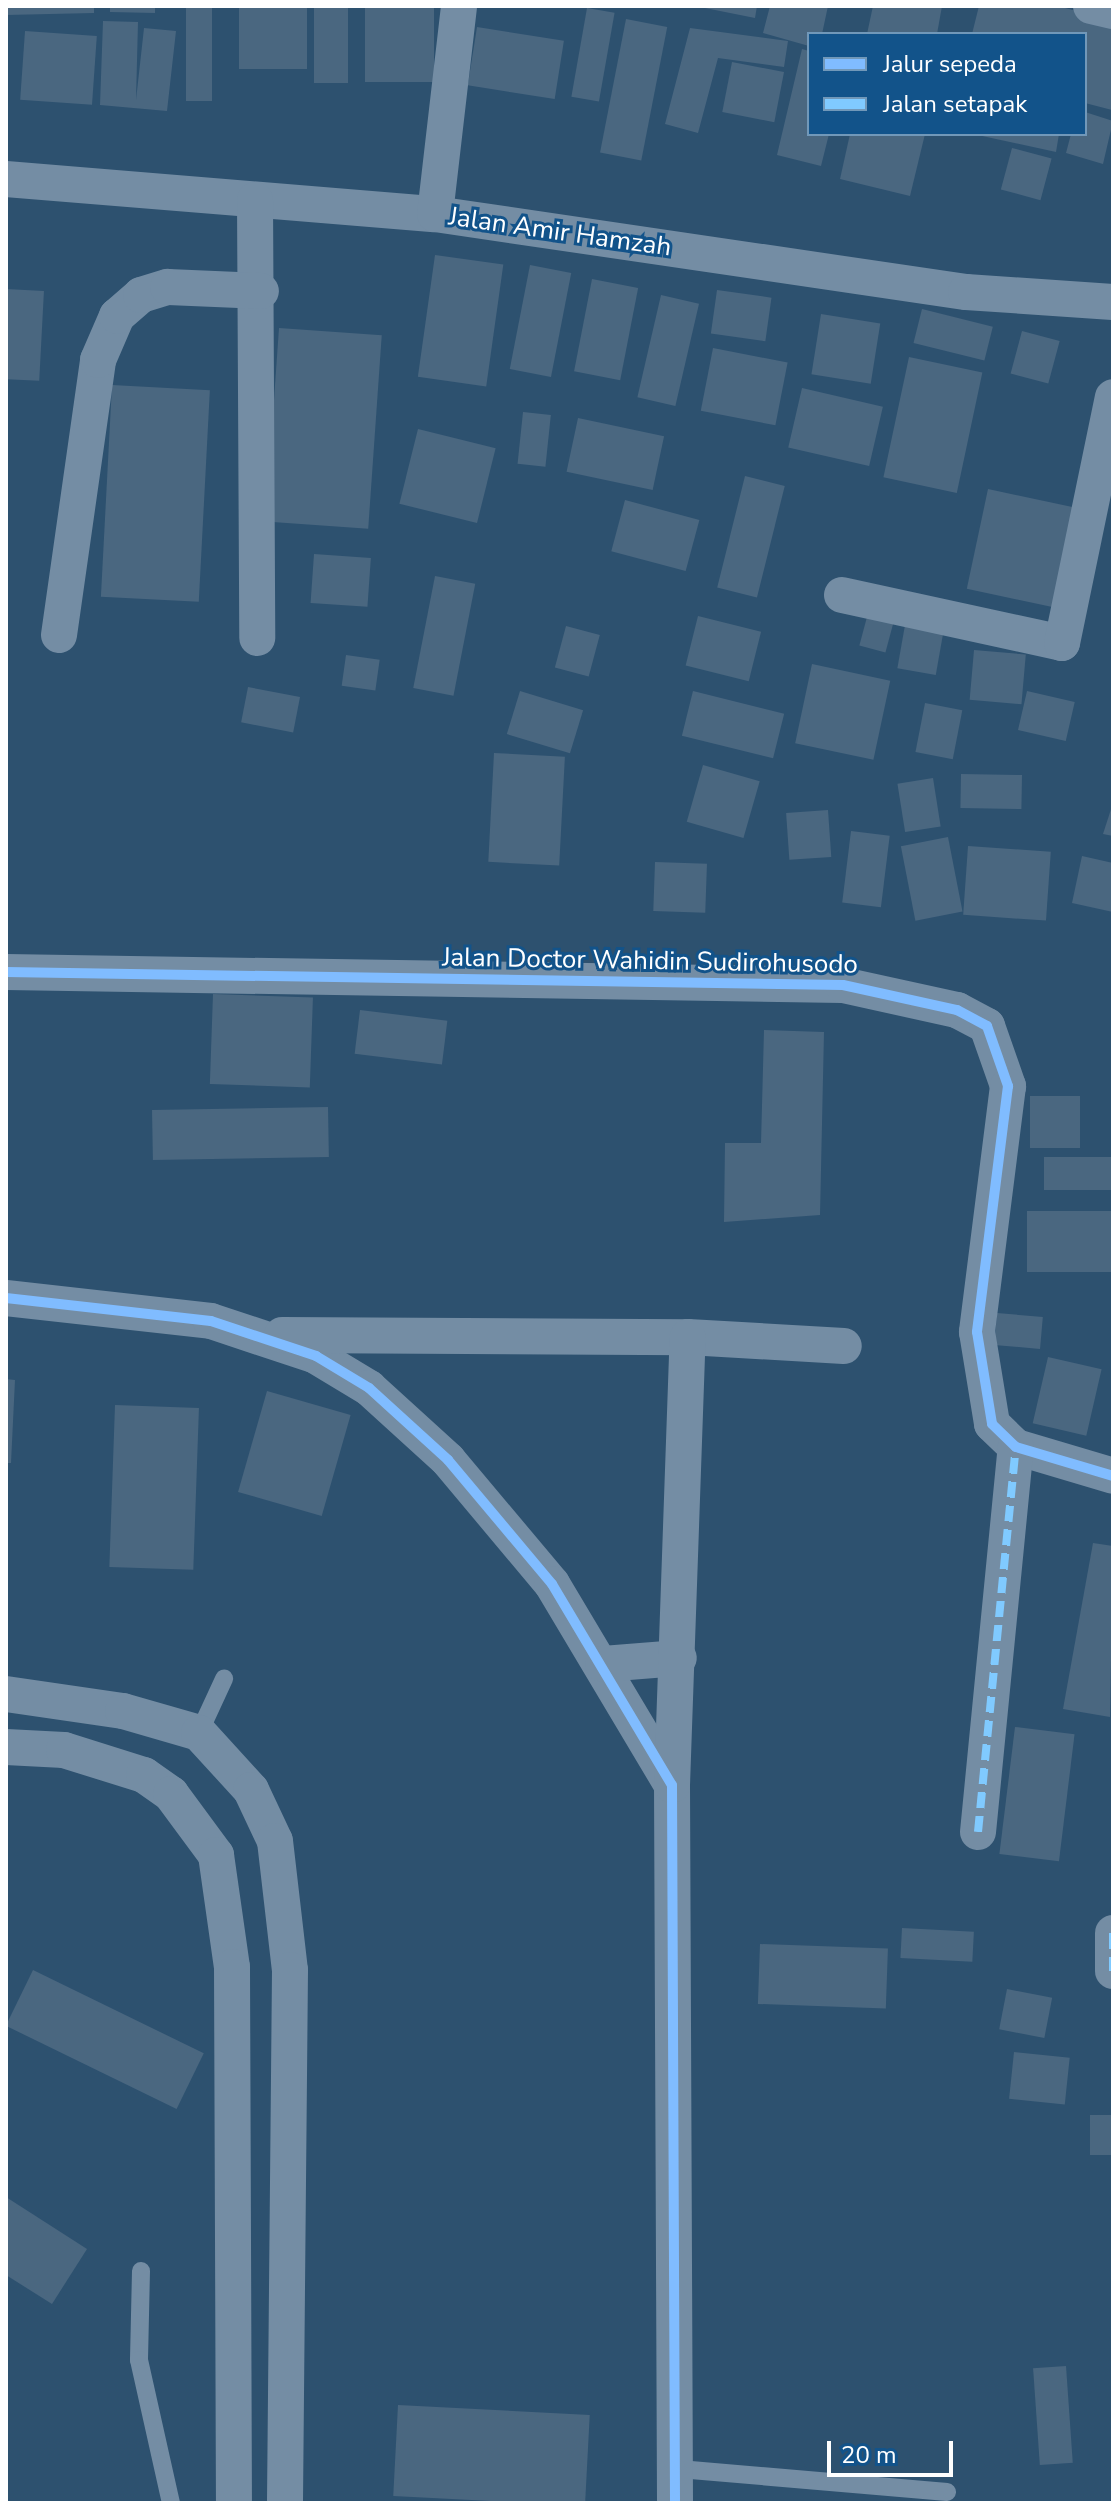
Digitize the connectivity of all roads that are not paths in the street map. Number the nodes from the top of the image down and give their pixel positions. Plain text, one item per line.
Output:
1 (459, 6) edge
2 (1091, 6) edge
3 (1113, 11) edge
4 (6, 179) edge
5 (255, 200) junction
6 (435, 214) junction
7 (261, 291) junction
8 (1113, 302) edge
9 (1113, 397) edge
10 (842, 595) dead end
11 (59, 635) dead end
12 (257, 638) dead end
13 (6, 972) edge
14 (6, 1298) edge
15 (261, 1335) junction
16 (688, 1337) junction
17 (844, 1346) dead end
18 (1016, 1447) junction
19 (1113, 1476) edge
20 (679, 1658) junction
21 (603, 1664) junction
22 (224, 1679) dead end
23 (6, 1694) edge
24 (123, 1711) junction
25 (199, 1733) junction
26 (6, 1747) edge
27 (110, 1759) junction
28 (672, 1785) junction
29 (978, 1832) dead end
30 (1113, 1933) edge
31 (232, 1967) junction
32 (290, 1970) junction
33 (1113, 1971) edge
34 (141, 2271) dead end
35 (677, 2486) edge
36 (947, 2492) dead end
37 (171, 2503) edge
38 (234, 2503) edge
39 (285, 2503) edge

1 - 6 street
2 - 3 street
4 - 5 street, Jalan Amir Hamzah
5 - 6 street, Jalan Amir Hamzah
5 - 7 street
6 - 8 street, Jalan Amir Hamzah
7 - 11 street
7 - 12 street
9 - 10 street
13 - 18 street, Jalan Doctor Wahidin Sudirohusodo
14 - 15 street
15 - 16 street
15 - 21 street
16 - 17 street
16 - 20 street
18 - 19 street
18 - 29 street
20 - 21 street
20 - 28 street
21 - 28 street
22 - 25 lane
23 - 24 street
24 - 25 street
24 - 27 street
25 - 32 street
26 - 27 street
27 - 31 street
28 - 35 street
30 - 33 street
31 - 32 street
31 - 38 street
32 - 39 street
34 - 37 lane
35 - 36 lane

